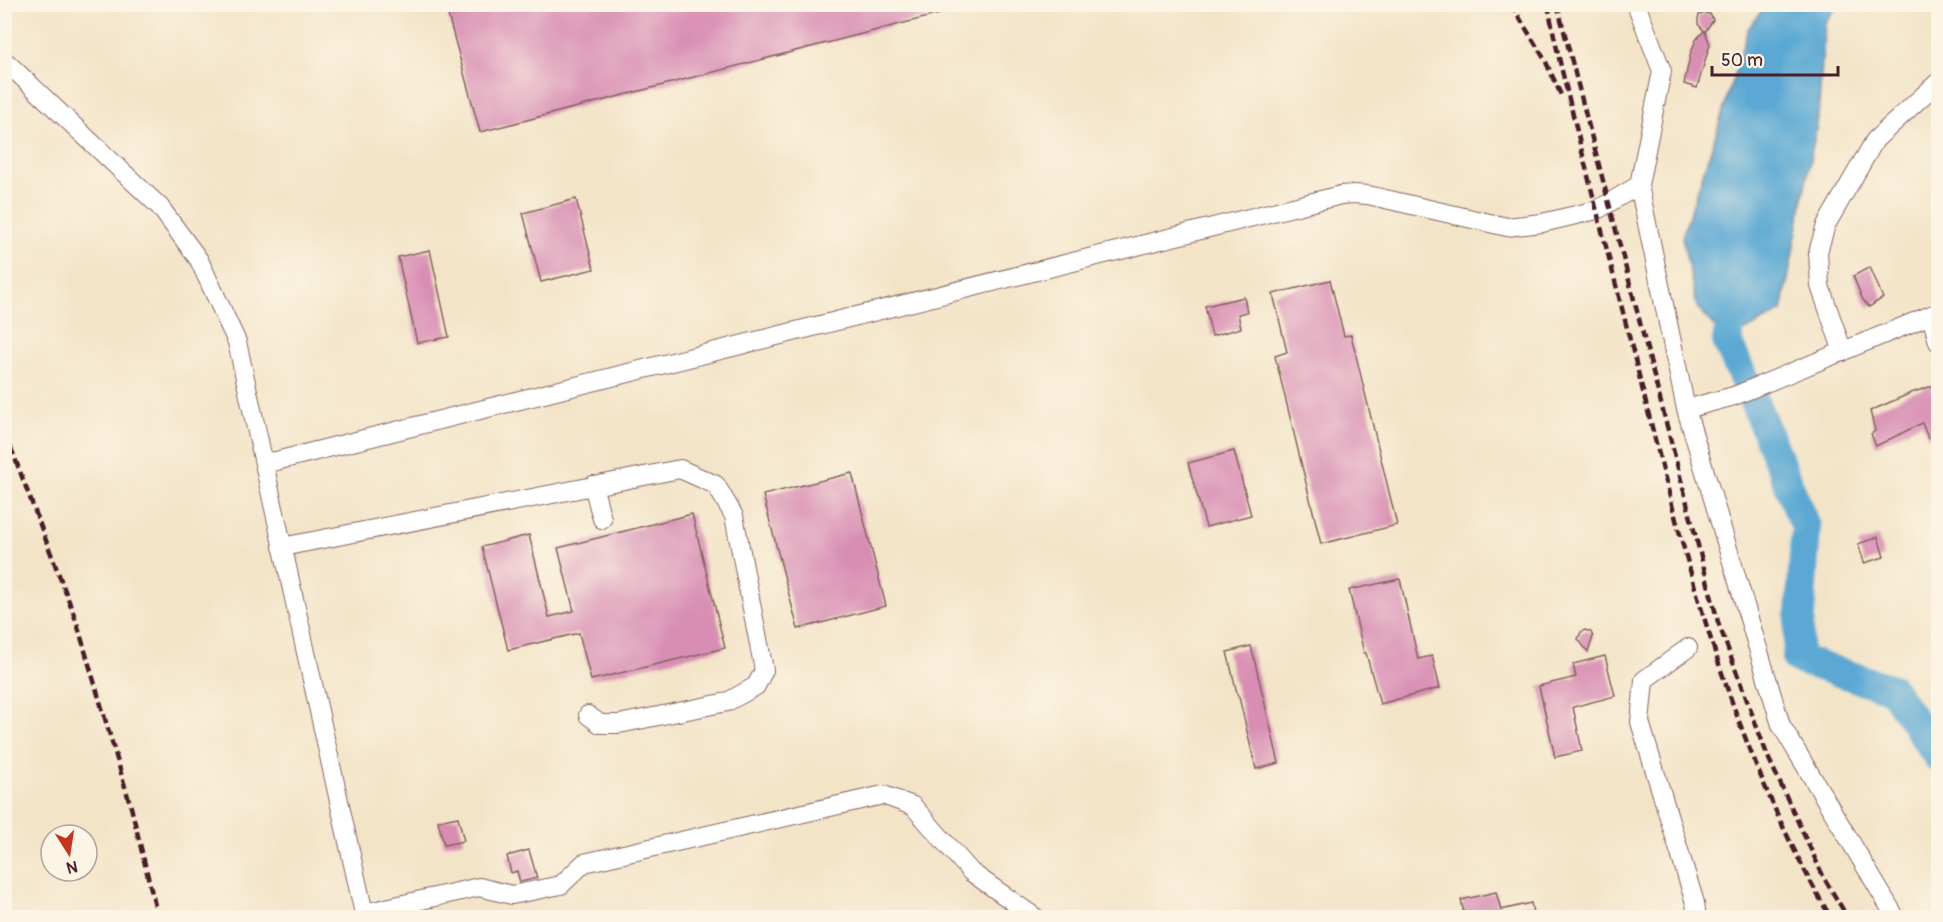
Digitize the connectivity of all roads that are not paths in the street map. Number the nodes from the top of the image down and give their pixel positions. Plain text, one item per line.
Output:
1 (1636, 4) edge
2 (4, 60) edge
3 (1938, 82) edge
4 (1639, 185) junction
5 (1935, 314) edge
6 (1938, 342) edge
7 (1843, 352) junction
8 (1686, 409) junction
9 (264, 464) junction
10 (593, 485) junction
11 (602, 519) dead end
12 (282, 547) junction
13 (1688, 648) dead end
14 (588, 715) dead end
15 (364, 915) edge
16 (1036, 918) edge
17 (1697, 918) edge
18 (1896, 918) edge

1 - 4 street
2 - 9 street
3 - 7 street
4 - 8 street
4 - 9 street
5 - 6 street
5 - 7 street
7 - 8 street
8 - 18 street
9 - 12 street
10 - 11 street
10 - 12 street
10 - 14 street
12 - 15 street
13 - 17 street
15 - 16 street

